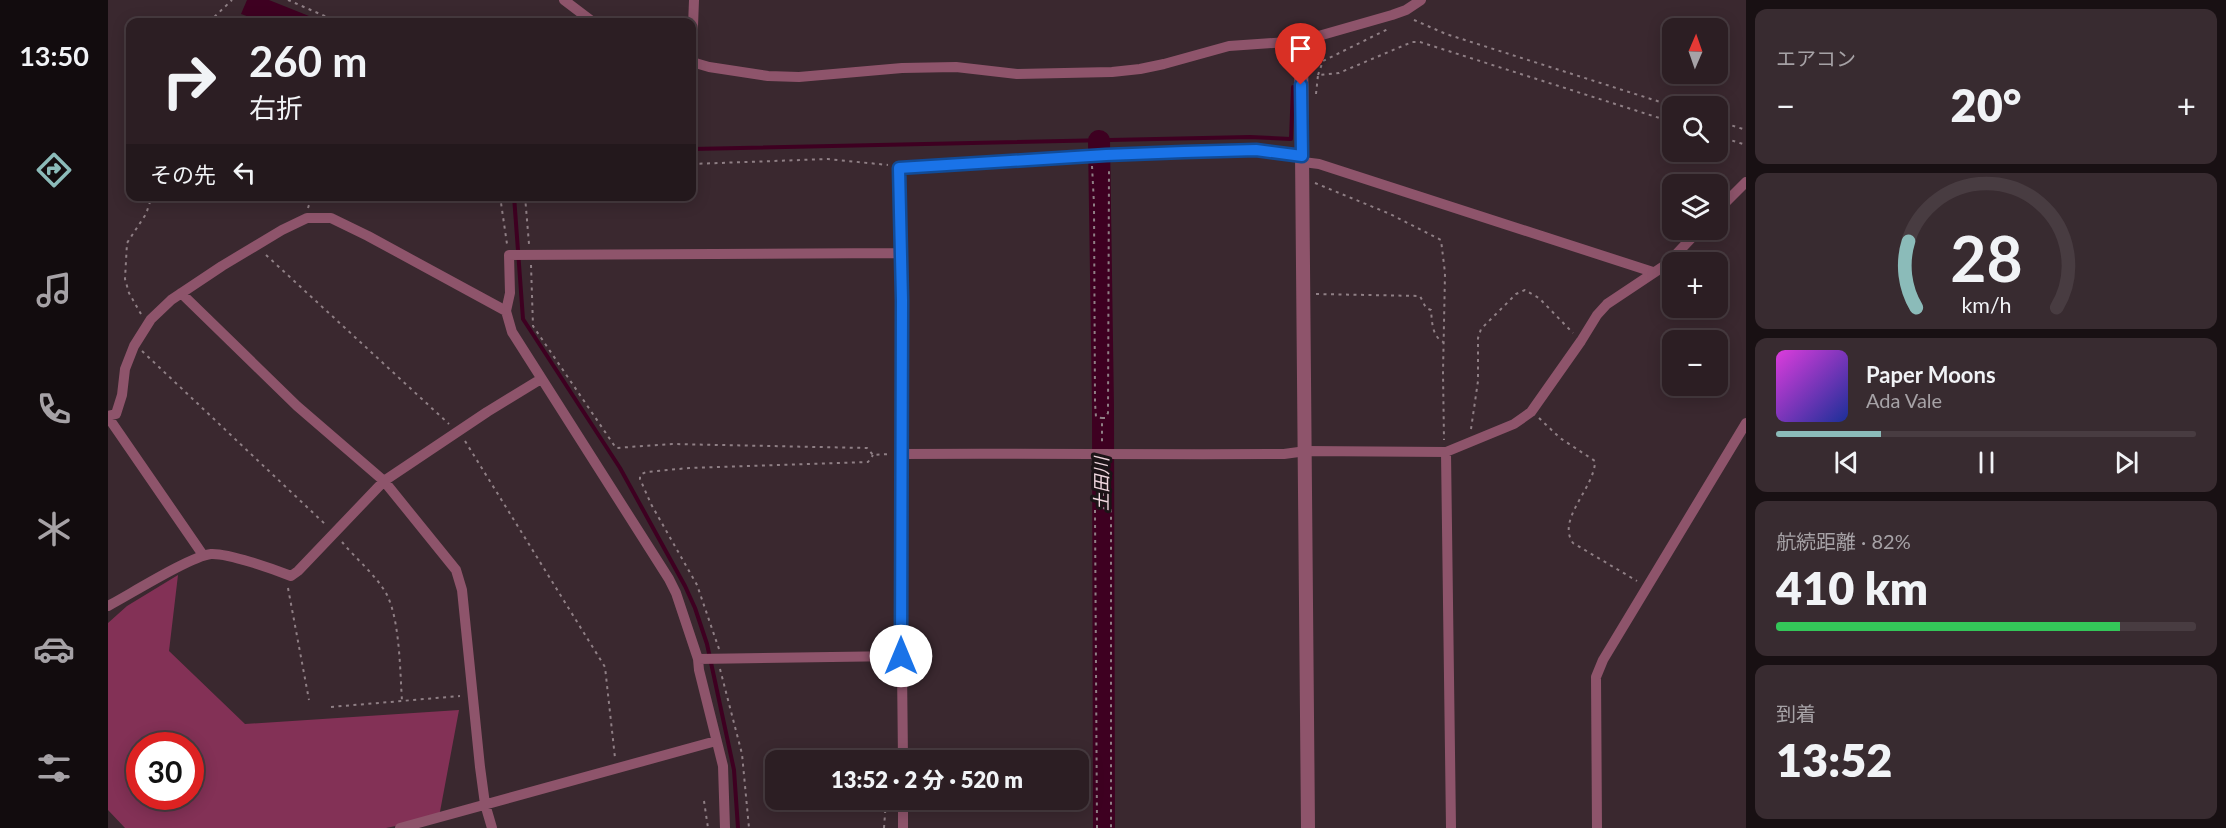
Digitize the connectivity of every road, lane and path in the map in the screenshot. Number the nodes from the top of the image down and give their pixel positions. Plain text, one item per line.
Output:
1 (232, 0) edge
2 (288, 0) edge
3 (564, 0) edge
4 (694, 0) edge
5 (1421, 0) edge
6 (1404, 10) edge
7 (213, 18) edge
8 (329, 18) edge
9 (588, 18) edge
10 (693, 18) edge
11 (1301, 41) junction
12 (696, 63) edge
13 (1318, 75) junction
14 (1316, 97) dead end
15 (1662, 103) edge
16 (1662, 119) edge
17 (1728, 124) edge
18 (1746, 130) edge
19 (1728, 139) edge
20 (1746, 145) edge
21 (1090, 159) junction
22 (1108, 159) junction
23 (1302, 159) junction
24 (696, 164) edge
25 (899, 168) junction
26 (1303, 181) junction
27 (1746, 182) edge
28 (1728, 200) edge
29 (150, 201) edge
30 (501, 201) edge
31 (525, 201) edge
32 (1690, 240) edge
33 (899, 253) junction
34 (266, 255) dead end
35 (509, 255) junction
36 (530, 255) junction
37 (1653, 272) junction
38 (181, 293) junction
39 (1304, 294) junction
40 (506, 311) junction
41 (149, 323) junction
42 (1581, 341) junction
43 (1444, 343) junction
44 (134, 346) junction
45 (541, 379) junction
46 (1531, 412) junction
47 (108, 416) edge
48 (1102, 418) junction
49 (1746, 423) edge
50 (457, 432) junction
51 (1473, 441) junction
52 (1306, 451) junction
53 (1445, 452) junction
54 (1103, 453) junction
55 (900, 454) junction
56 (873, 455) junction
57 (384, 481) junction
58 (1103, 507) junction
59 (333, 533) junction
60 (203, 555) junction
61 (291, 576) junction
62 (1647, 587) junction
63 (108, 606) edge
64 (901, 656) junction
65 (720, 657) junction
66 (698, 659) junction
67 (473, 695) junction
68 (309, 700) dead end
69 (402, 701) junction
70 (332, 707) dead end
71 (716, 741) junction
72 (903, 750) edge
73 (617, 768) junction
74 (704, 801) dead end
75 (485, 804) junction
76 (885, 810) edge
77 (903, 810) edge
78 (400, 828) edge
79 (492, 828) edge
80 (708, 828) edge
81 (725, 828) edge
82 (749, 828) edge
83 (884, 828) edge
84 (903, 828) edge
85 (1097, 828) edge
86 (1112, 828) edge
87 (1308, 828) edge
88 (1451, 828) edge
89 (1597, 828) edge

1 - 7 path
2 - 8 path
3 - 9 street
4 - 10 street
5 - 6 street
6 - 11 street
6 - 13 path
6 - 15 path
11 - 12 street
11 - 23 street
13 - 14 path
13 - 16 path
17 - 18 path
19 - 20 path
21 - 22 street
21 - 25 street
21 - 48 path
22 - 23 street
22 - 48 path
23 - 26 street
23 - 37 street
24 - 25 path
25 - 33 street
26 - 39 street
26 - 43 path
27 - 28 street
29 - 41 path
30 - 35 path
31 - 36 path
32 - 37 street
33 - 36 street
33 - 55 street
34 - 50 path
35 - 36 street
35 - 40 street
36 - 56 path
37 - 42 street
38 - 40 street
38 - 41 street
38 - 57 street
39 - 43 path
39 - 52 street
40 - 45 street
41 - 44 street
42 - 46 street
42 - 51 path
43 - 53 path
44 - 47 street
44 - 59 path
45 - 50 street
45 - 66 street
46 - 51 street
46 - 62 path
47 - 60 street
48 - 54 path
49 - 62 street
50 - 57 street
50 - 73 path
51 - 53 street
52 - 53 street
52 - 54 street
52 - 87 street
53 - 88 street
54 - 55 street
54 - 58 path
55 - 56 path
55 - 64 street
56 - 65 path
57 - 59 street
57 - 67 street
58 - 85 path
58 - 86 path
59 - 61 street
59 - 69 path
60 - 61 street
60 - 63 street
61 - 68 path
62 - 89 street
64 - 65 street
64 - 72 street
65 - 66 street
65 - 82 path
66 - 71 street
67 - 69 path
67 - 75 street
69 - 70 path
71 - 73 street
71 - 81 street
73 - 75 street
74 - 80 path
75 - 78 street
75 - 79 street
76 - 83 path
77 - 84 street

